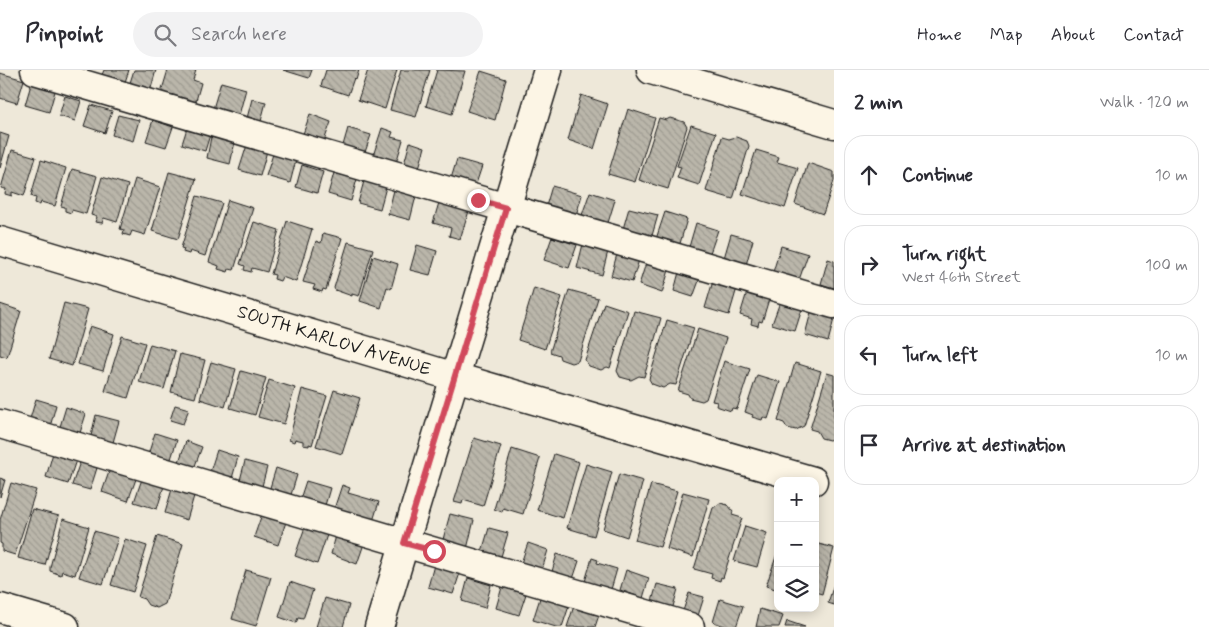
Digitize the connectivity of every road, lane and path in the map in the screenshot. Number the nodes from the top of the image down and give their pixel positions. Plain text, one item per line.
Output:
1 (35, 70) edge
2 (548, 70) edge
3 (651, 70) edge
4 (834, 124) edge
5 (506, 208) junction
6 (0, 241) edge
7 (834, 304) edge
8 (455, 377) junction
9 (0, 424) edge
10 (800, 477) edge
11 (819, 482) edge
12 (834, 487) edge
13 (404, 543) junction
14 (0, 608) edge
15 (65, 627) edge
16 (379, 627) edge
17 (690, 627) edge

1 - 5 street
2 - 5 street
3 - 4 street
5 - 7 street
5 - 8 street
6 - 8 street, SOUTH KARLOV AVENUE
8 - 10 street, SOUTH KARLOV AVENUE
8 - 13 street
9 - 13 street
11 - 12 street, SOUTH KARLOV AVENUE
13 - 16 street
13 - 17 street
14 - 15 street

